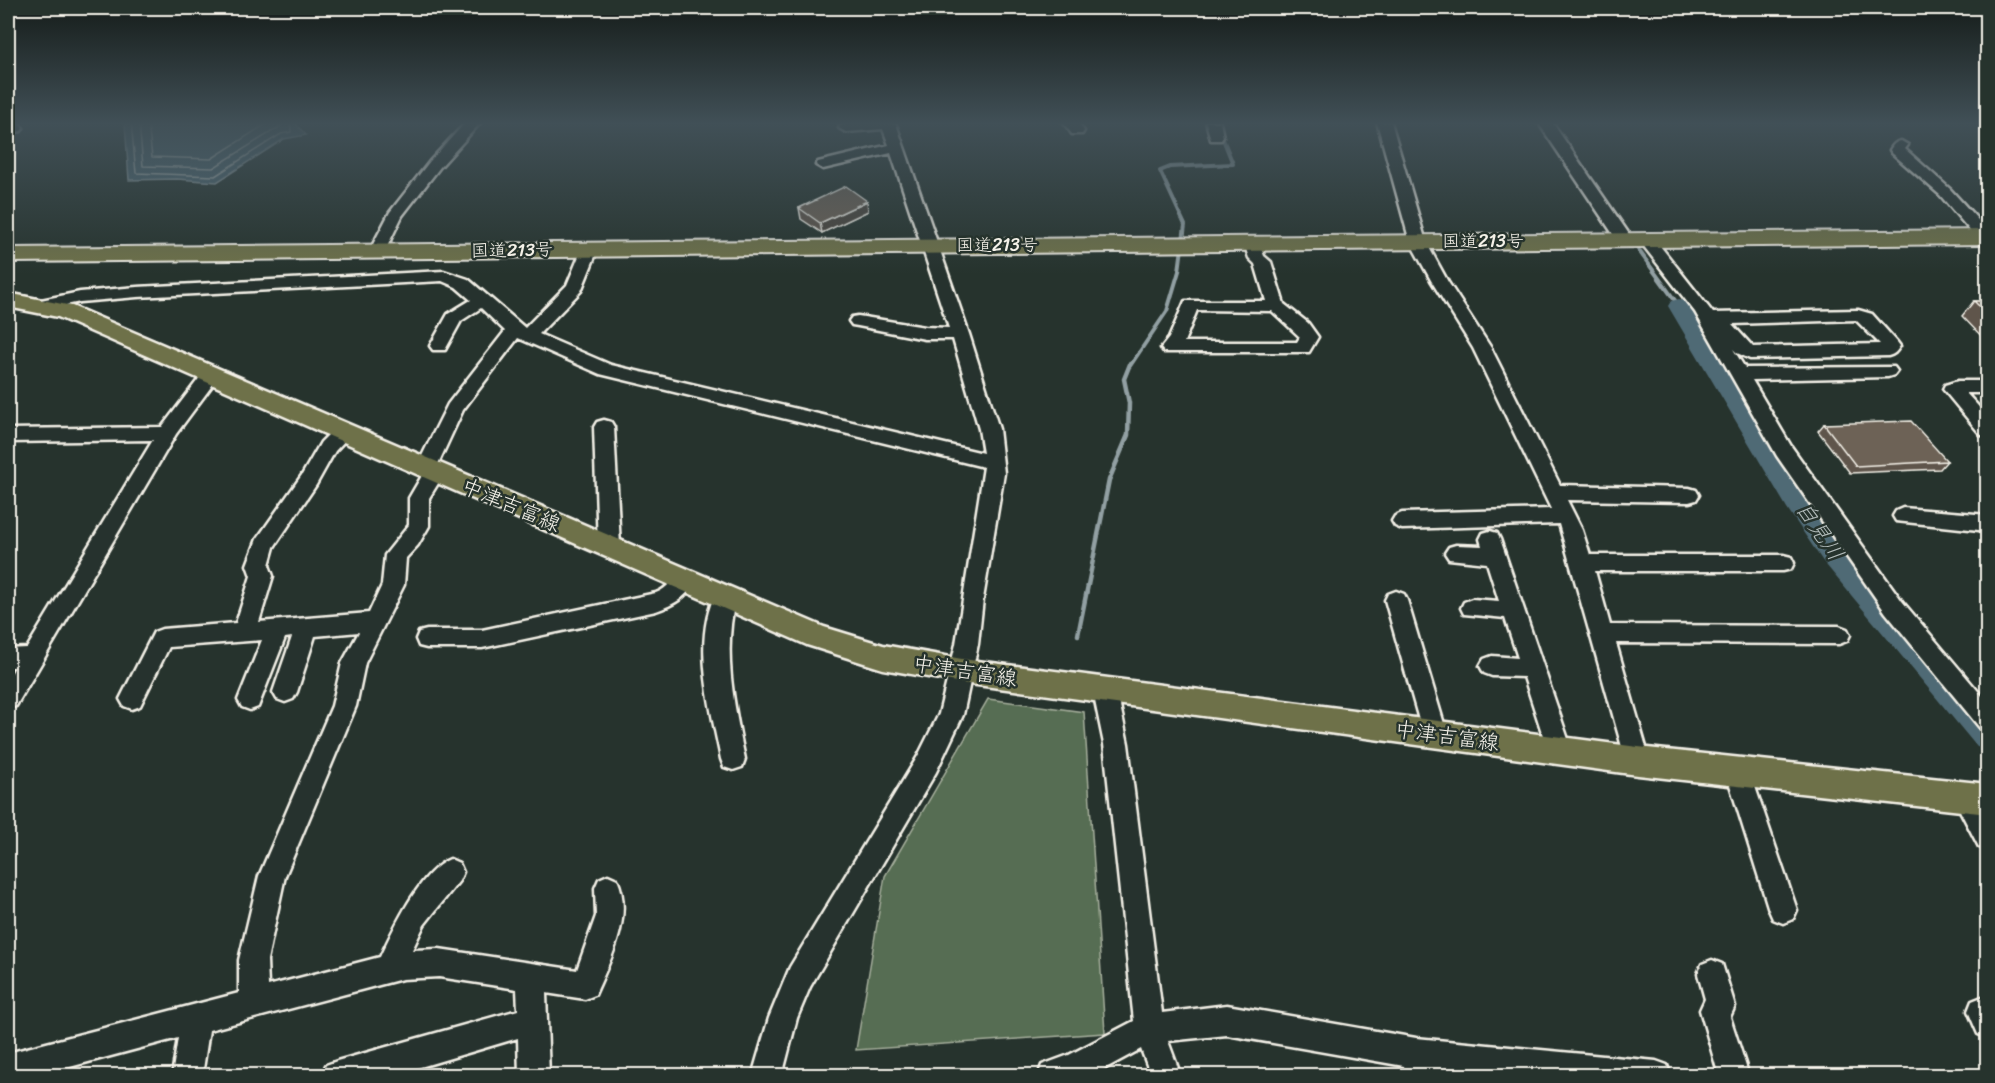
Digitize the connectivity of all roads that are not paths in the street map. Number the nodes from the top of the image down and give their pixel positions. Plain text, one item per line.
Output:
1 (428, 173) edge
2 (906, 173) edge
3 (1398, 173) edge
4 (1584, 173) edge
5 (1923, 173) edge
6 (1986, 237) edge
7 (1636, 240) junction
8 (1418, 242) junction
9 (1252, 243) junction
10 (931, 246) junction
11 (590, 249) junction
12 (376, 252) junction
13 (8, 255) edge
14 (8, 300) edge
15 (482, 300) junction
16 (42, 305) junction
17 (1276, 306) junction
18 (1713, 318) junction
19 (858, 321) dead end
20 (522, 332) junction
21 (960, 334) junction
22 (439, 346) dead end
23 (1888, 371) dead end
24 (1739, 374) junction
25 (210, 376) junction
26 (1988, 387) edge
27 (604, 427) dead end
28 (1988, 430) edge
29 (167, 433) junction
30 (342, 433) junction
31 (8, 435) edge
32 (994, 462) junction
33 (430, 470) junction
34 (1554, 492) junction
35 (1689, 495) dead end
36 (1566, 516) junction
37 (1903, 516) dead end
38 (1402, 521) dead end
39 (1988, 523) edge
40 (609, 547) junction
41 (1456, 553) dead end
42 (1582, 563) junction
43 (1783, 563) dead end
44 (685, 580) junction
45 (725, 597) junction
46 (1396, 600) dead end
47 (1472, 608) dead end
48 (1514, 610) junction
49 (375, 622) junction
50 (307, 627) junction
51 (278, 630) junction
52 (244, 632) junction
53 (1602, 634) junction
54 (1839, 635) dead end
55 (427, 639) dead end
56 (33, 657) junction
57 (8, 658) edge
58 (1492, 666) dead end
59 (1533, 668) junction
60 (962, 671) junction
61 (1105, 691) junction
62 (285, 692) dead end
63 (8, 699) edge
64 (132, 699) dead end
65 (250, 700) dead end
66 (1988, 721) edge
67 (1435, 735) junction
68 (1560, 751) junction
69 (733, 759) dead end
70 (1638, 761) junction
71 (1738, 772) junction
72 (1977, 798) edge
73 (1988, 838) edge
74 (450, 872) dead end
75 (608, 888) dead end
76 (1783, 910) dead end
77 (388, 968) junction
78 (1712, 974) dead end
79 (531, 977) junction
80 (254, 1004) junction
81 (196, 1019) junction
82 (532, 1020) junction
83 (1149, 1029) junction
84 (1419, 1064) edge
85 (8, 1068) edge
86 (187, 1076) edge
87 (337, 1076) edge
88 (534, 1076) edge
89 (767, 1076) edge
90 (1053, 1076) edge
91 (1166, 1076) edge
92 (1656, 1076) edge
93 (1734, 1076) edge

1 - 12 street
2 - 10 street
3 - 8 street
4 - 7 street
5 - 6 street
6 - 7 highway, 国道213号
7 - 8 highway, 国道213号
7 - 18 street
8 - 9 highway, 国道213号
8 - 34 street
9 - 10 highway, 国道213号
9 - 17 street
10 - 11 highway, 国道213号
10 - 21 street
11 - 12 highway, 国道213号
11 - 20 street
12 - 13 highway, 国道213号
14 - 16 main road, 中津吉富線
15 - 16 street
15 - 20 street
15 - 22 street
16 - 25 main road, 中津吉富線
17 - 17 street
18 - 18 street
18 - 24 street
19 - 21 street
20 - 32 street
20 - 33 street
21 - 32 street
23 - 24 street
24 - 66 street
25 - 29 street
25 - 30 main road, 中津吉富線
26 - 28 street
27 - 40 street
29 - 31 street
29 - 56 street
30 - 33 main road, 中津吉富線
30 - 52 street
32 - 60 street
33 - 40 main road, 中津吉富線
33 - 49 street
34 - 35 street
34 - 36 street
36 - 38 street
36 - 42 street
37 - 39 street
40 - 44 main road, 中津吉富線
41 - 48 street
42 - 43 street
42 - 53 street
44 - 45 main road, 中津吉富線
44 - 55 street
45 - 60 main road, 中津吉富線
45 - 69 street
46 - 67 street
47 - 48 street
48 - 59 street
49 - 50 street
49 - 80 street
50 - 51 street
50 - 62 street
51 - 52 street
51 - 65 street
52 - 64 street
53 - 54 street
53 - 70 street
56 - 57 street
56 - 63 street
58 - 59 street
59 - 68 street
60 - 61 main road, 中津吉富線
60 - 89 street
61 - 67 main road, 中津吉富線
61 - 83 street
67 - 68 main road, 中津吉富線
68 - 70 main road, 中津吉富線
70 - 71 main road, 中津吉富線
71 - 72 main road, 中津吉富線
71 - 76 street
72 - 73 street
74 - 77 street
75 - 79 street
77 - 79 street
77 - 80 street
78 - 93 street
79 - 82 street
80 - 81 street
81 - 85 street
81 - 86 street
82 - 87 street
82 - 88 street
83 - 84 street
83 - 90 street
83 - 91 street
84 - 92 street

